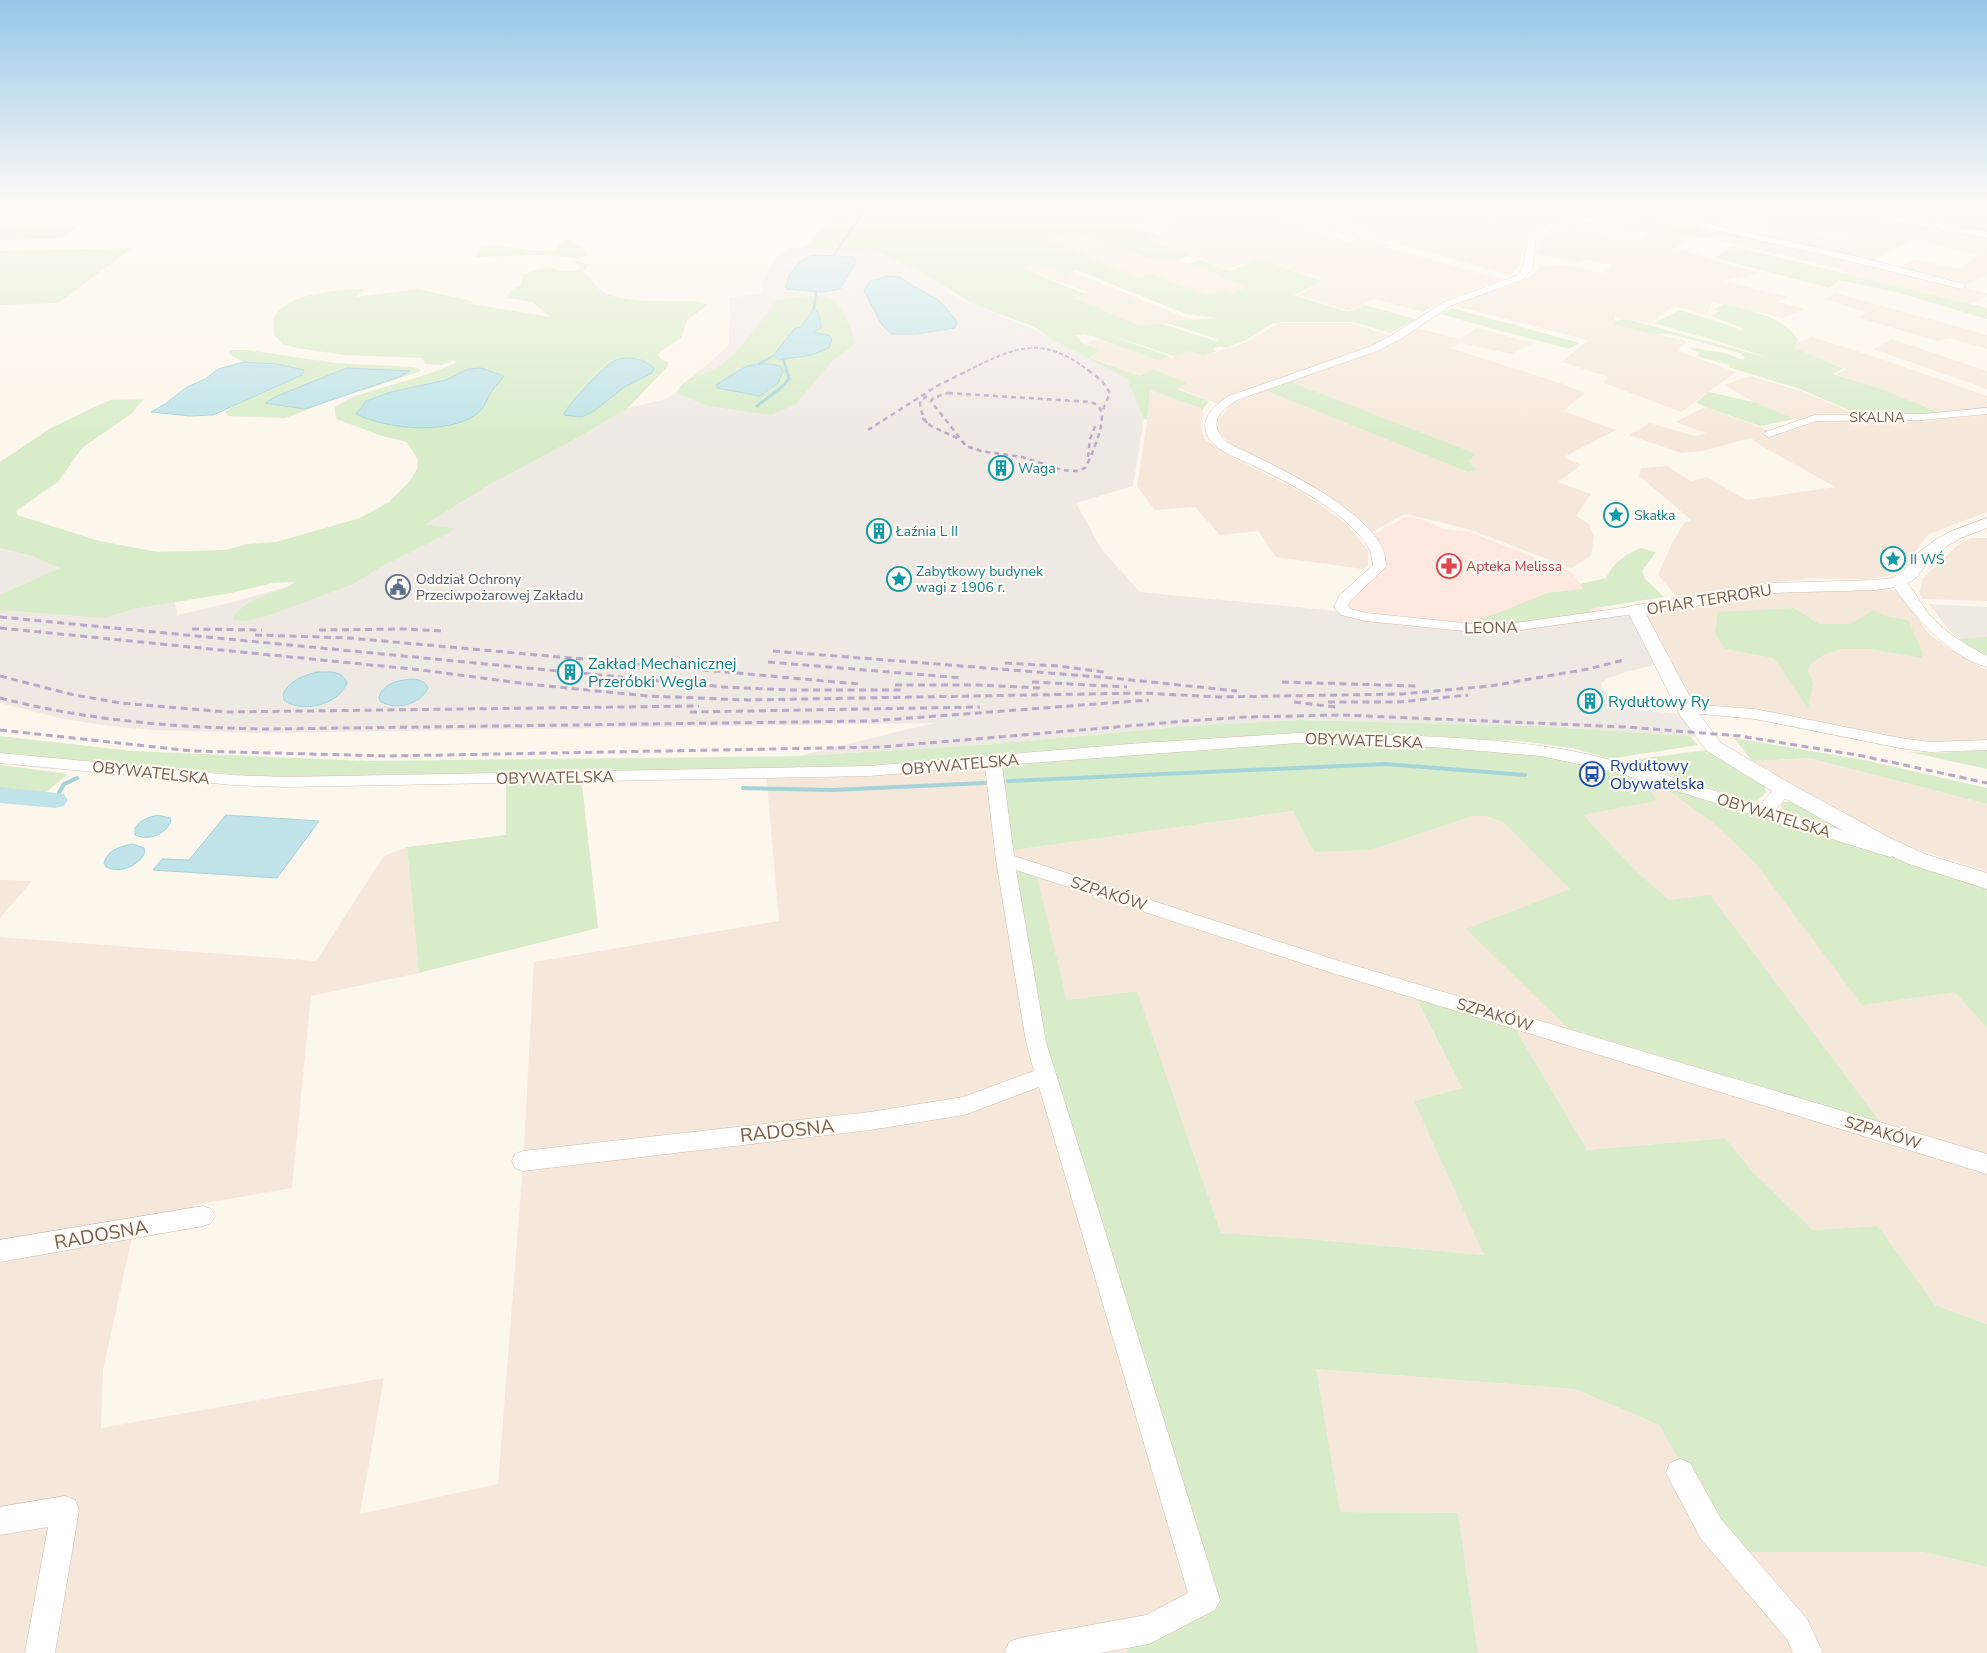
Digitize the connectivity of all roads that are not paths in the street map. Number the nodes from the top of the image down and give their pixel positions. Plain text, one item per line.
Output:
1 (1499, 285) edge
2 (1958, 285) edge
3 (1961, 286) dead end
4 (1987, 411) edge
5 (1769, 434) dead end
6 (1986, 524) edge
7 (1897, 582) junction
8 (1636, 610) junction
9 (1987, 662) edge
10 (1687, 709) junction
11 (1987, 745) edge
12 (0, 758) edge
13 (993, 761) junction
14 (1784, 789) junction
15 (1764, 812) junction
16 (1905, 854) junction
17 (1005, 860) junction
18 (1987, 881) edge
19 (1045, 1076) junction
20 (523, 1161) dead end
21 (1987, 1164) edge
22 (203, 1216) dead end
23 (0, 1251) edge
24 (1680, 1473) dead end
25 (0, 1521) edge
26 (40, 1653) edge
27 (1020, 1653) edge
28 (1808, 1653) edge

1 - 8 street, LEONA
2 - 3 street
4 - 5 street, SKALNA
6 - 7 street
7 - 8 street, OFIAR TERRORU
7 - 9 street
8 - 10 street, OFIAR TERRORU
10 - 11 street
10 - 14 street, OBYWATELSKA
12 - 13 street, OBYWATELSKA
13 - 15 street, OBYWATELSKA
13 - 17 street
14 - 15 street
14 - 16 street, OBYWATELSKA
15 - 16 street, OBYWATELSKA
16 - 18 street, OBYWATELSKA
17 - 19 street
17 - 21 street, SZPAKÓW
19 - 20 street, RADOSNA
19 - 27 street
22 - 23 street, RADOSNA
24 - 28 street
25 - 26 street

